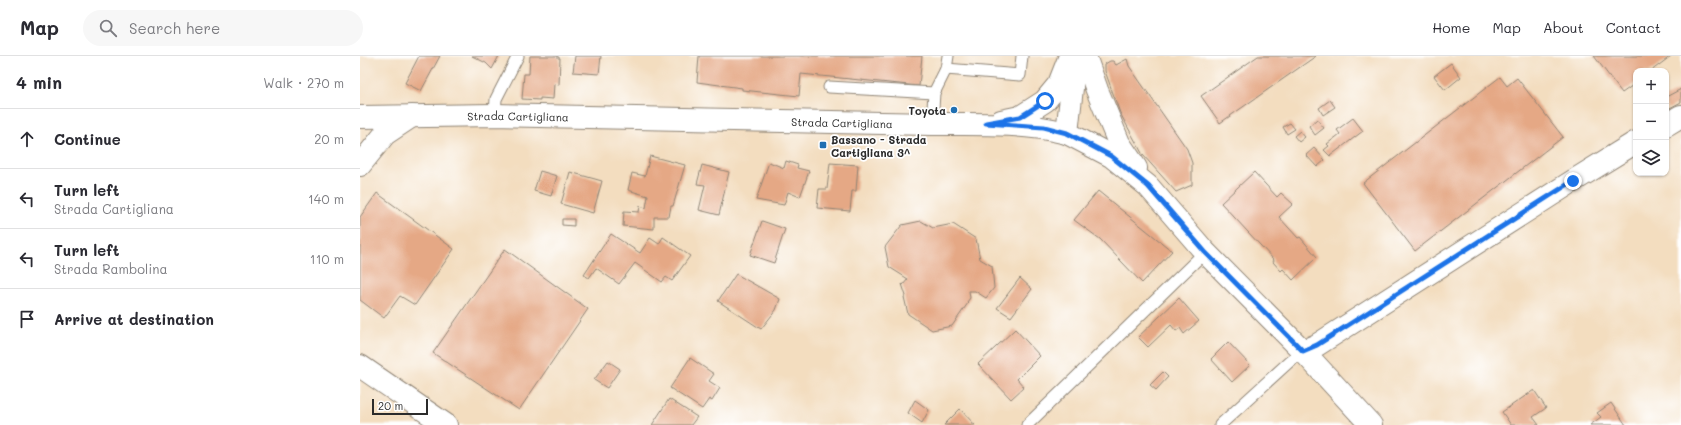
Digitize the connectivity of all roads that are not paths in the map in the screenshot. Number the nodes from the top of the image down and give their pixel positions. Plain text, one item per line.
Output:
1 (518, 56) edge
2 (948, 56) edge
3 (1022, 56) edge
4 (1071, 56) edge
5 (1086, 56) edge
6 (946, 69) junction
7 (829, 87) dead end
8 (934, 94) junction
9 (495, 115) junction
10 (412, 116) junction
11 (1681, 116) edge
12 (360, 117) edge
13 (986, 123) junction
14 (1669, 123) edge
15 (932, 124) junction
16 (1067, 133) junction
17 (1633, 144) edge
18 (360, 146) edge
19 (360, 154) edge
20 (360, 165) edge
21 (1148, 186) junction
22 (1205, 252) junction
23 (1303, 351) junction
24 (360, 366) edge
25 (446, 425) edge
26 (1027, 425) edge
27 (1220, 425) edge
28 (1371, 425) edge

1 - 9 lane
2 - 6 lane
3 - 6 lane
4 - 13 street
4 - 16 street
5 - 21 street
6 - 8 lane
7 - 8 lane
8 - 15 lane
9 - 10 street, Strada Cartigliana
9 - 15 street, Strada Cartigliana
10 - 12 street, Strada Cartigliana
10 - 20 street
11 - 14 street
13 - 15 street, Strada Cartigliana
13 - 16 street, Strada Cartigliana
16 - 21 street, Strada Cartigliana
17 - 23 street
18 - 19 street
21 - 22 street, Strada Cartigliana
22 - 23 street, Strada Cartigliana
22 - 26 lane
23 - 27 lane
23 - 28 street, Strada Cartigliana
24 - 25 street

